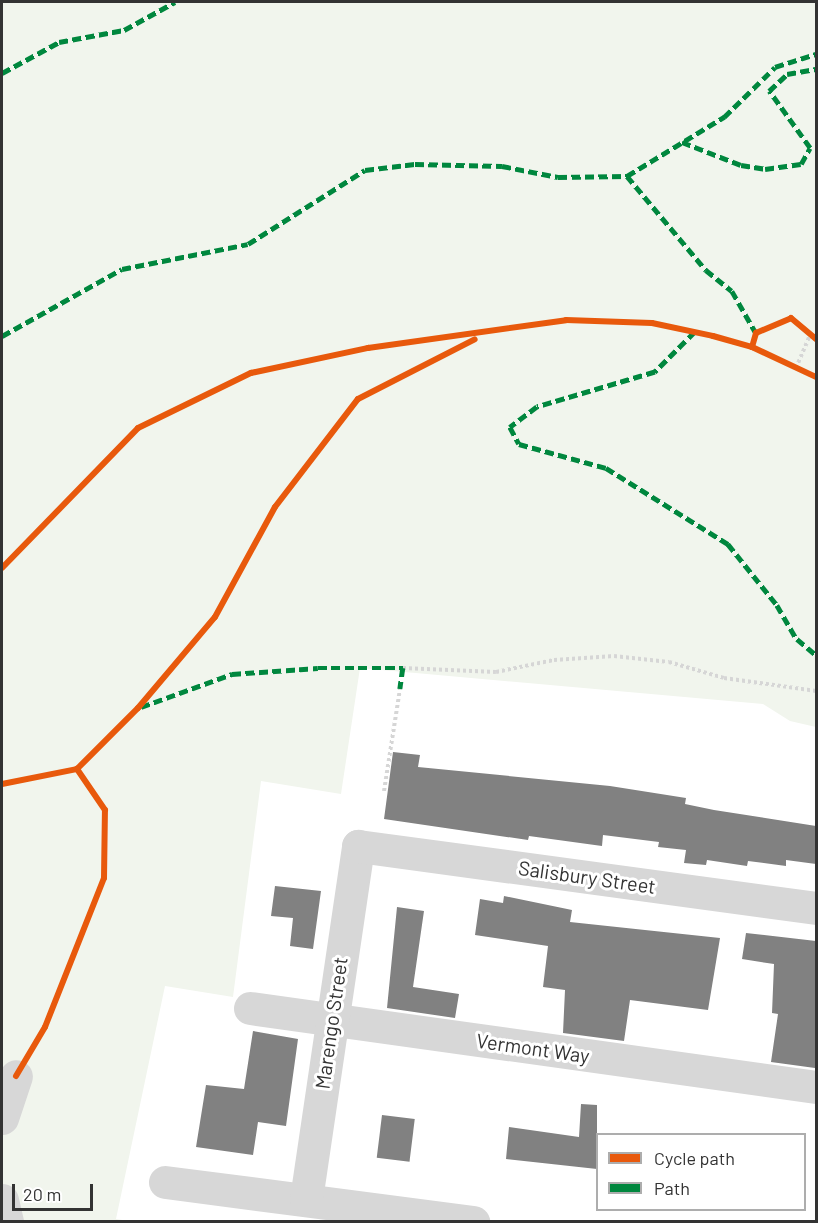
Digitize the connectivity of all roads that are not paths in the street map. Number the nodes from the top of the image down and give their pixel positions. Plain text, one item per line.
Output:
1 (358, 846) joint
2 (816, 908) edge
3 (250, 1008) dead end
4 (331, 1021) junction
5 (16, 1076) dead end
6 (816, 1087) edge
7 (2, 1118) edge
8 (165, 1182) dead end
9 (306, 1199) junction
10 (2, 1200) edge
11 (7, 1221) edge
12 (473, 1221) edge

1 - 2 street, Salisbury Street
1 - 4 street, Marengo Street
3 - 4 street, Vermont Way
4 - 6 street, Vermont Way
4 - 9 street, Marengo Street
5 - 7 street
8 - 9 street
9 - 12 street
10 - 11 street

